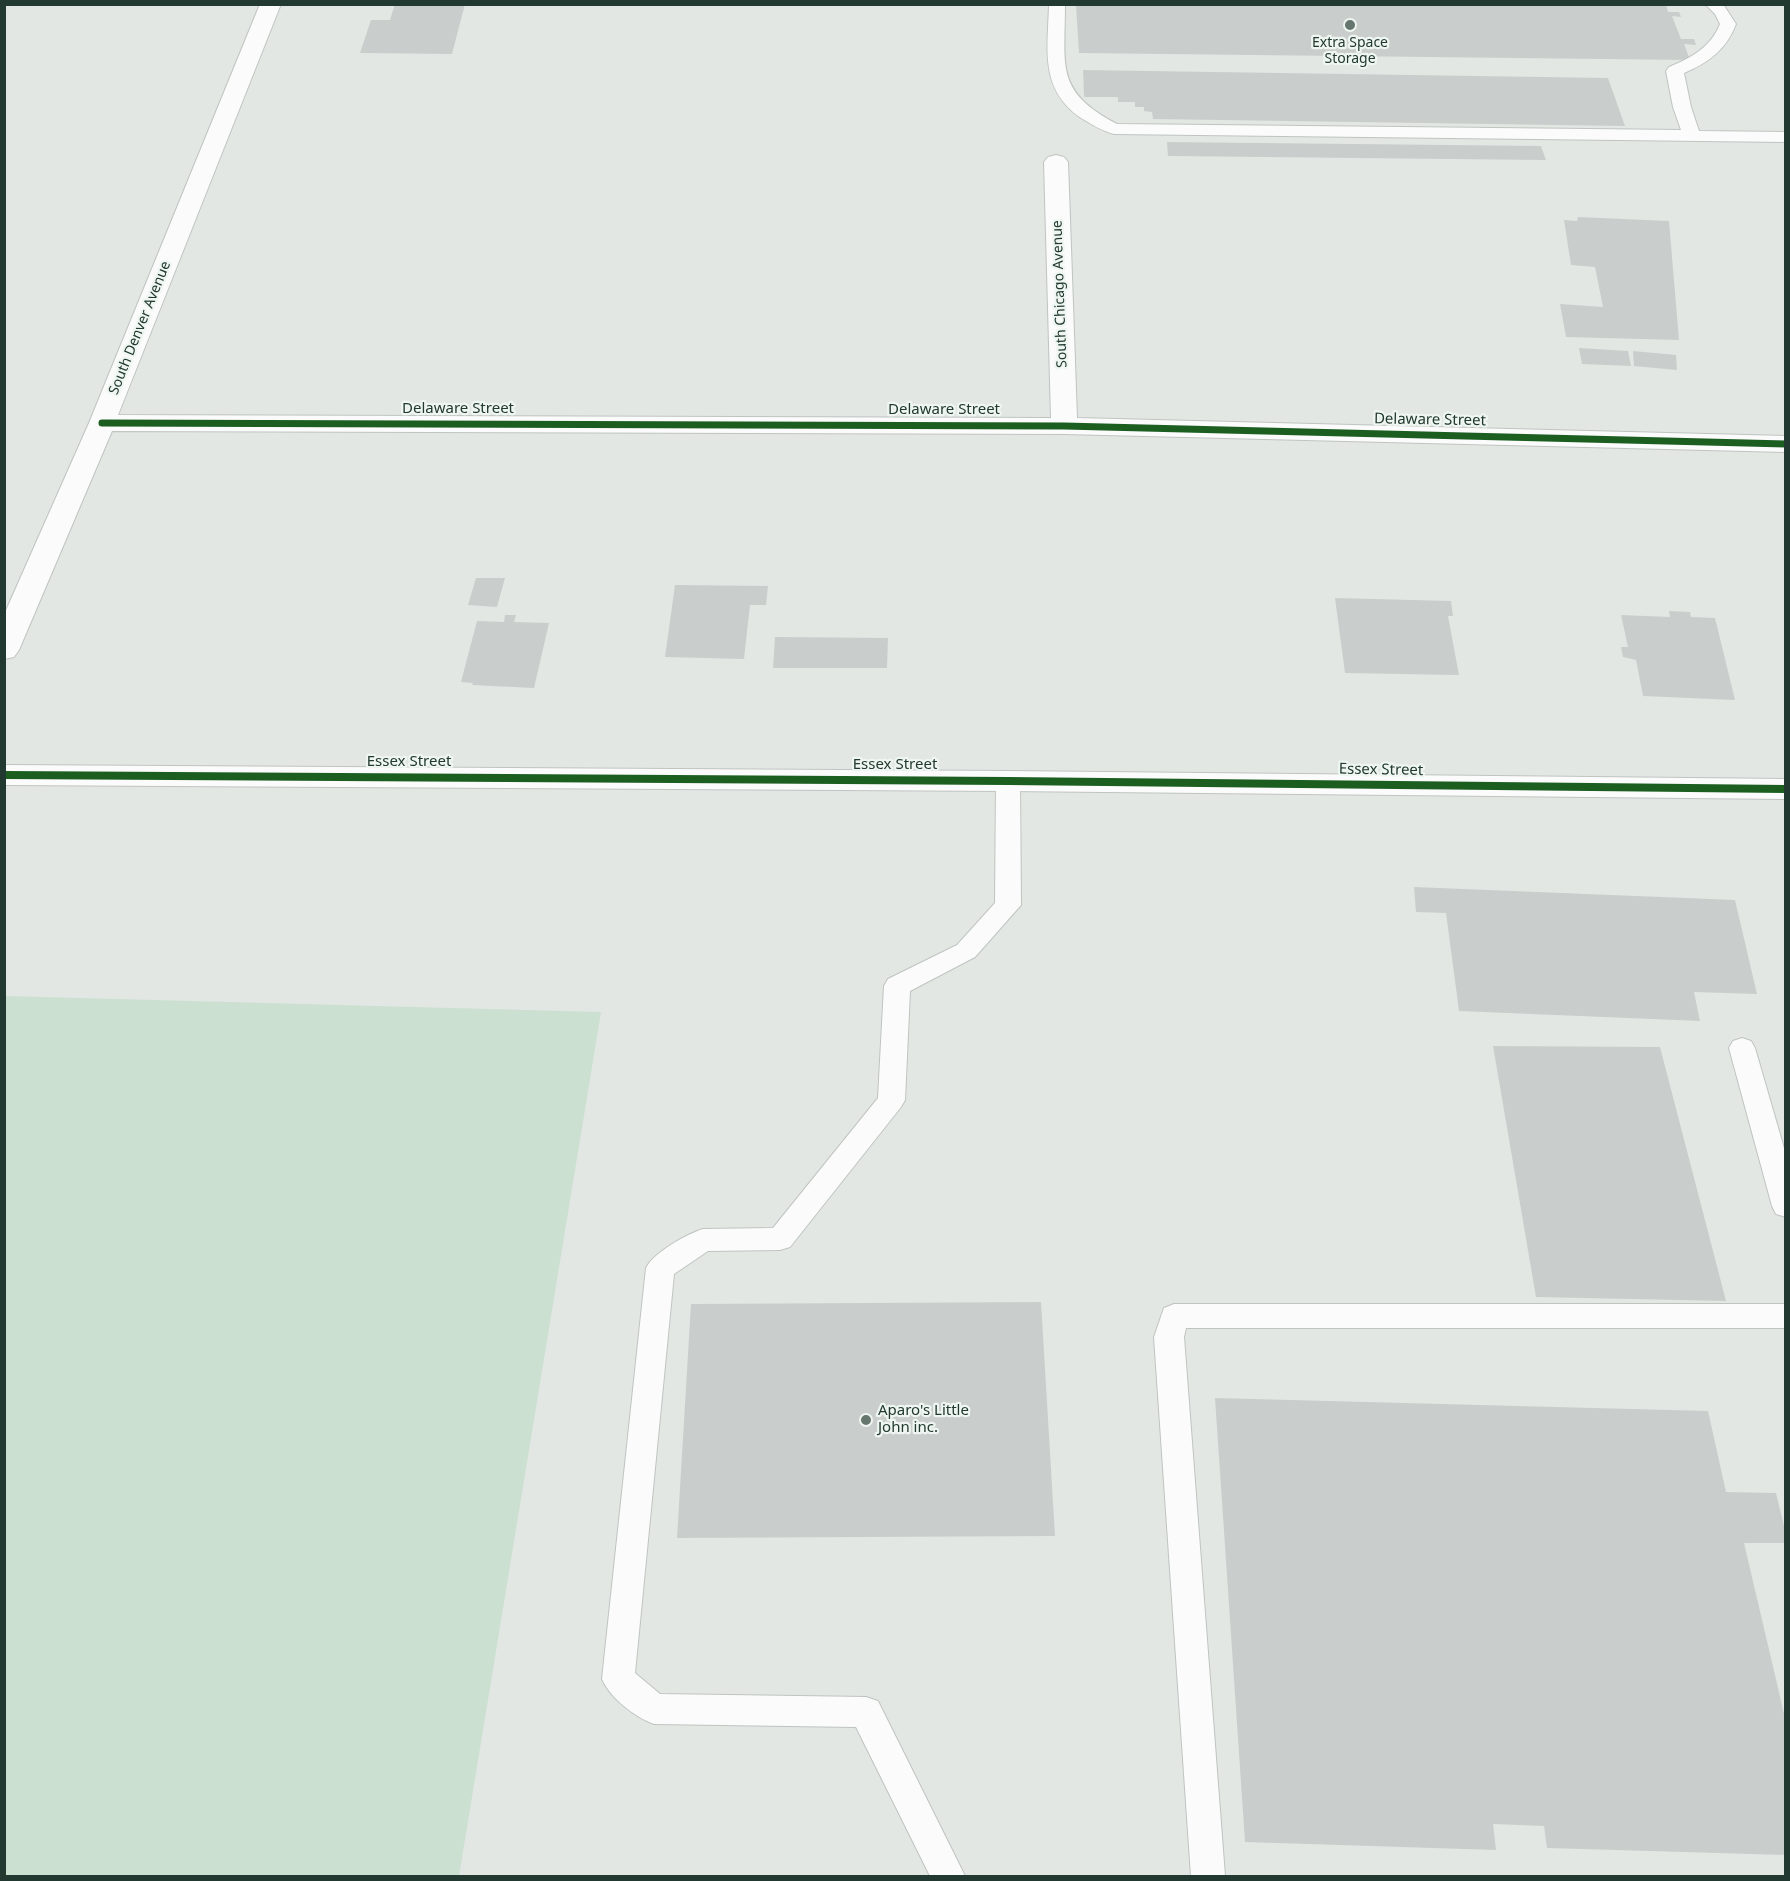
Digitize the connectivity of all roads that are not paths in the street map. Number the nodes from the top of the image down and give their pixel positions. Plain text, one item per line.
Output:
1 (271, 4) edge
2 (1057, 4) edge
3 (1713, 4) edge
4 (1692, 136) junction
5 (1785, 137) edge
6 (1056, 162) dead end
7 (102, 423) junction
8 (1064, 426) junction
9 (1785, 444) edge
10 (4, 650) edge
11 (4, 775) edge
12 (1008, 780) junction
13 (1785, 789) edge
14 (1742, 1048) dead end
15 (1785, 1206) edge
16 (1785, 1316) edge
17 (948, 1876) edge
18 (1208, 1876) edge

1 - 7 street, South Denver Avenue
2 - 4 lane
3 - 4 lane
4 - 5 lane
6 - 8 street, South Chicago Avenue
7 - 8 street, Delaware Street
7 - 10 street, South Denver Avenue
8 - 9 street, Delaware Street
11 - 12 street, Essex Street
12 - 13 street, Essex Street
12 - 17 lane
14 - 15 lane
16 - 18 lane

